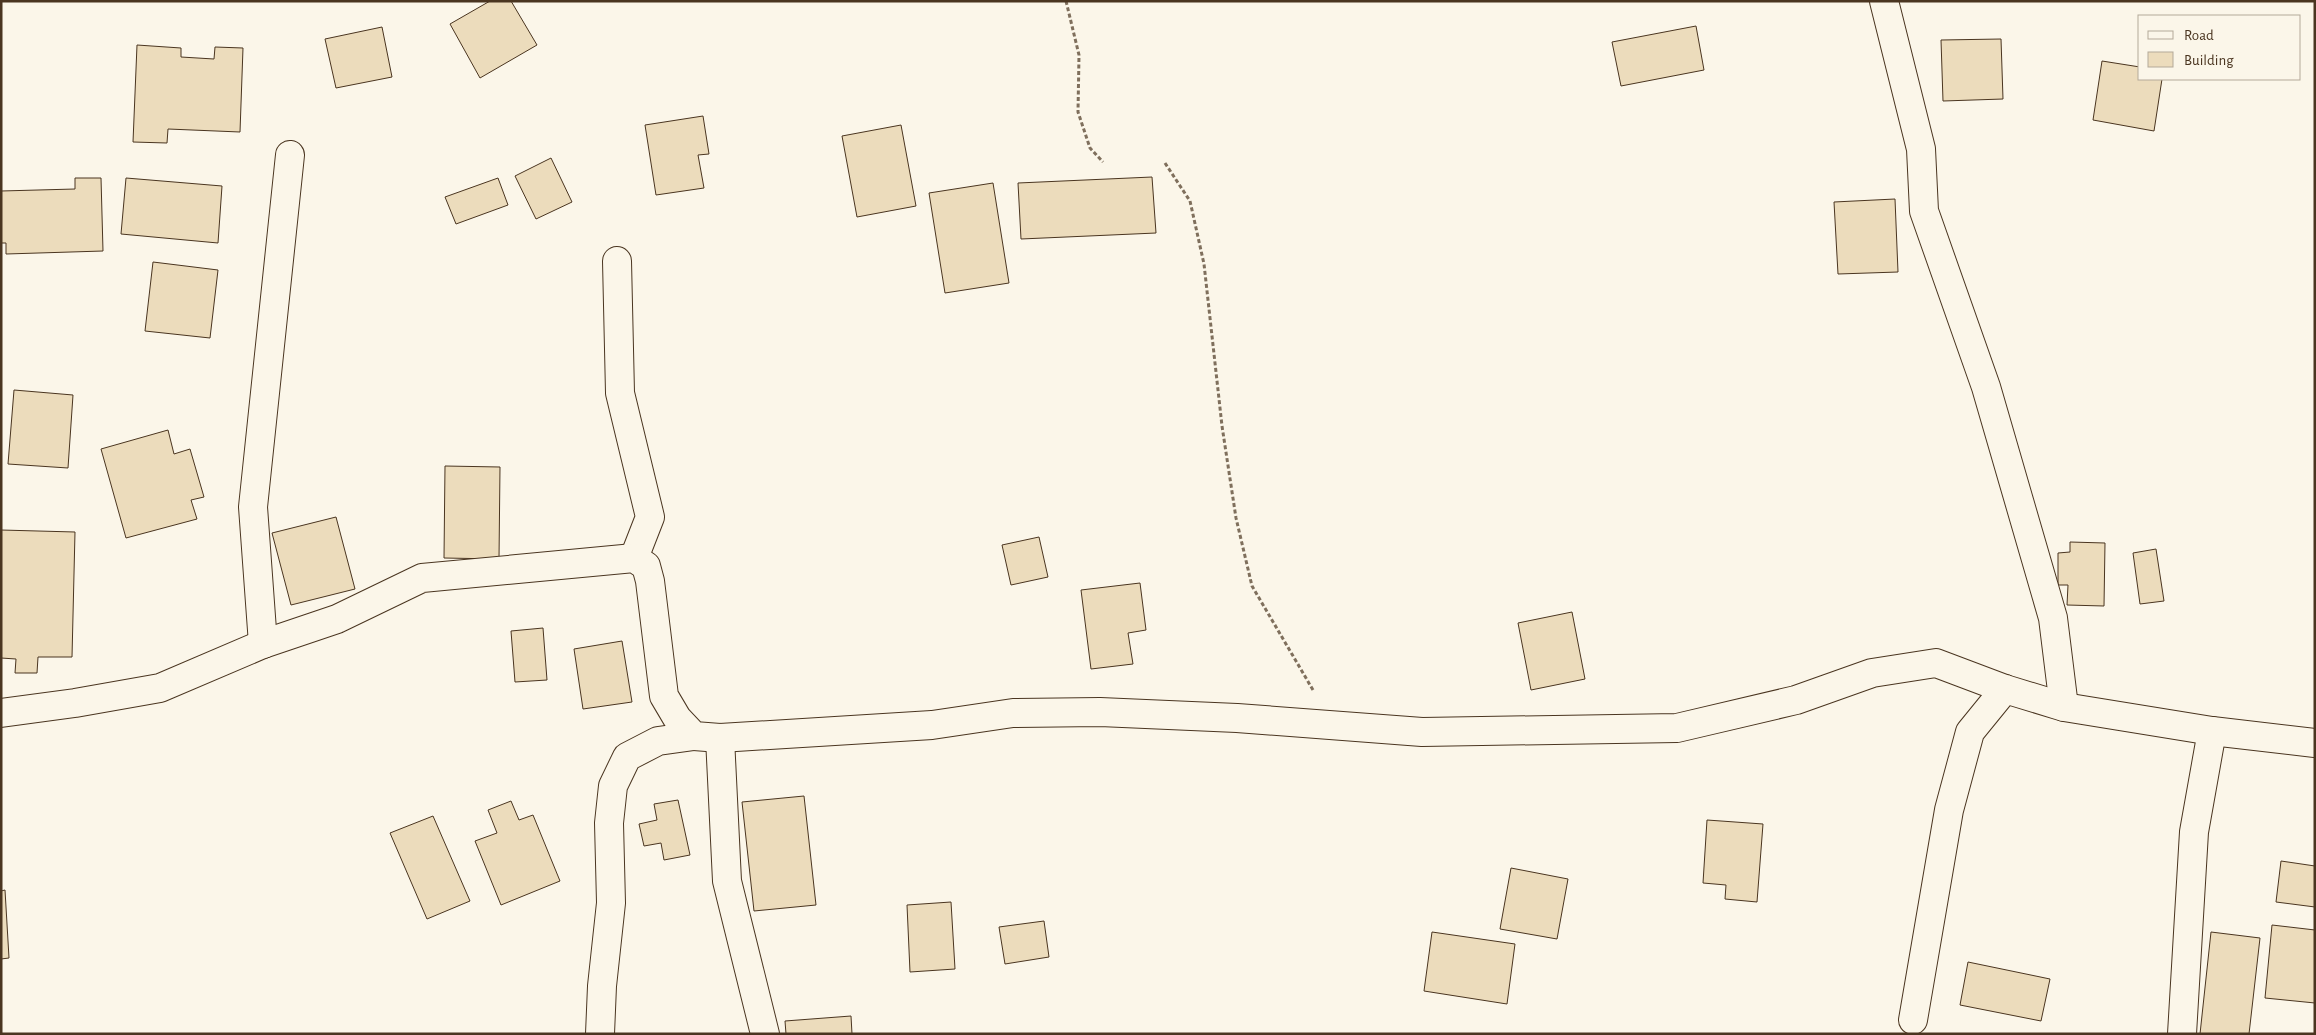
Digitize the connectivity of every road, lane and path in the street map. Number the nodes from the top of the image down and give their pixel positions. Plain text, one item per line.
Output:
1 (1066, 1) edge
2 (1884, 1) edge
3 (290, 155) dead end
4 (1103, 162) dead end
5 (1165, 163) dead end
6 (617, 261) dead end
7 (634, 558) junction
8 (263, 644) junction
9 (2005, 689) junction
10 (2064, 707) junction
11 (1, 713) edge
12 (1341, 726) junction
13 (2212, 731) junction
14 (707, 737) junction
15 (2315, 743) edge
16 (1913, 1020) dead end
17 (600, 1034) edge
18 (765, 1034) edge
19 (2182, 1034) edge

1 - 4 path
2 - 10 street
3 - 8 street
5 - 12 path
6 - 7 street
7 - 8 street
7 - 14 street
8 - 11 street
9 - 10 street
9 - 12 street
9 - 16 street
10 - 13 street
12 - 14 street
13 - 15 street
13 - 19 street
14 - 17 street
14 - 18 street

